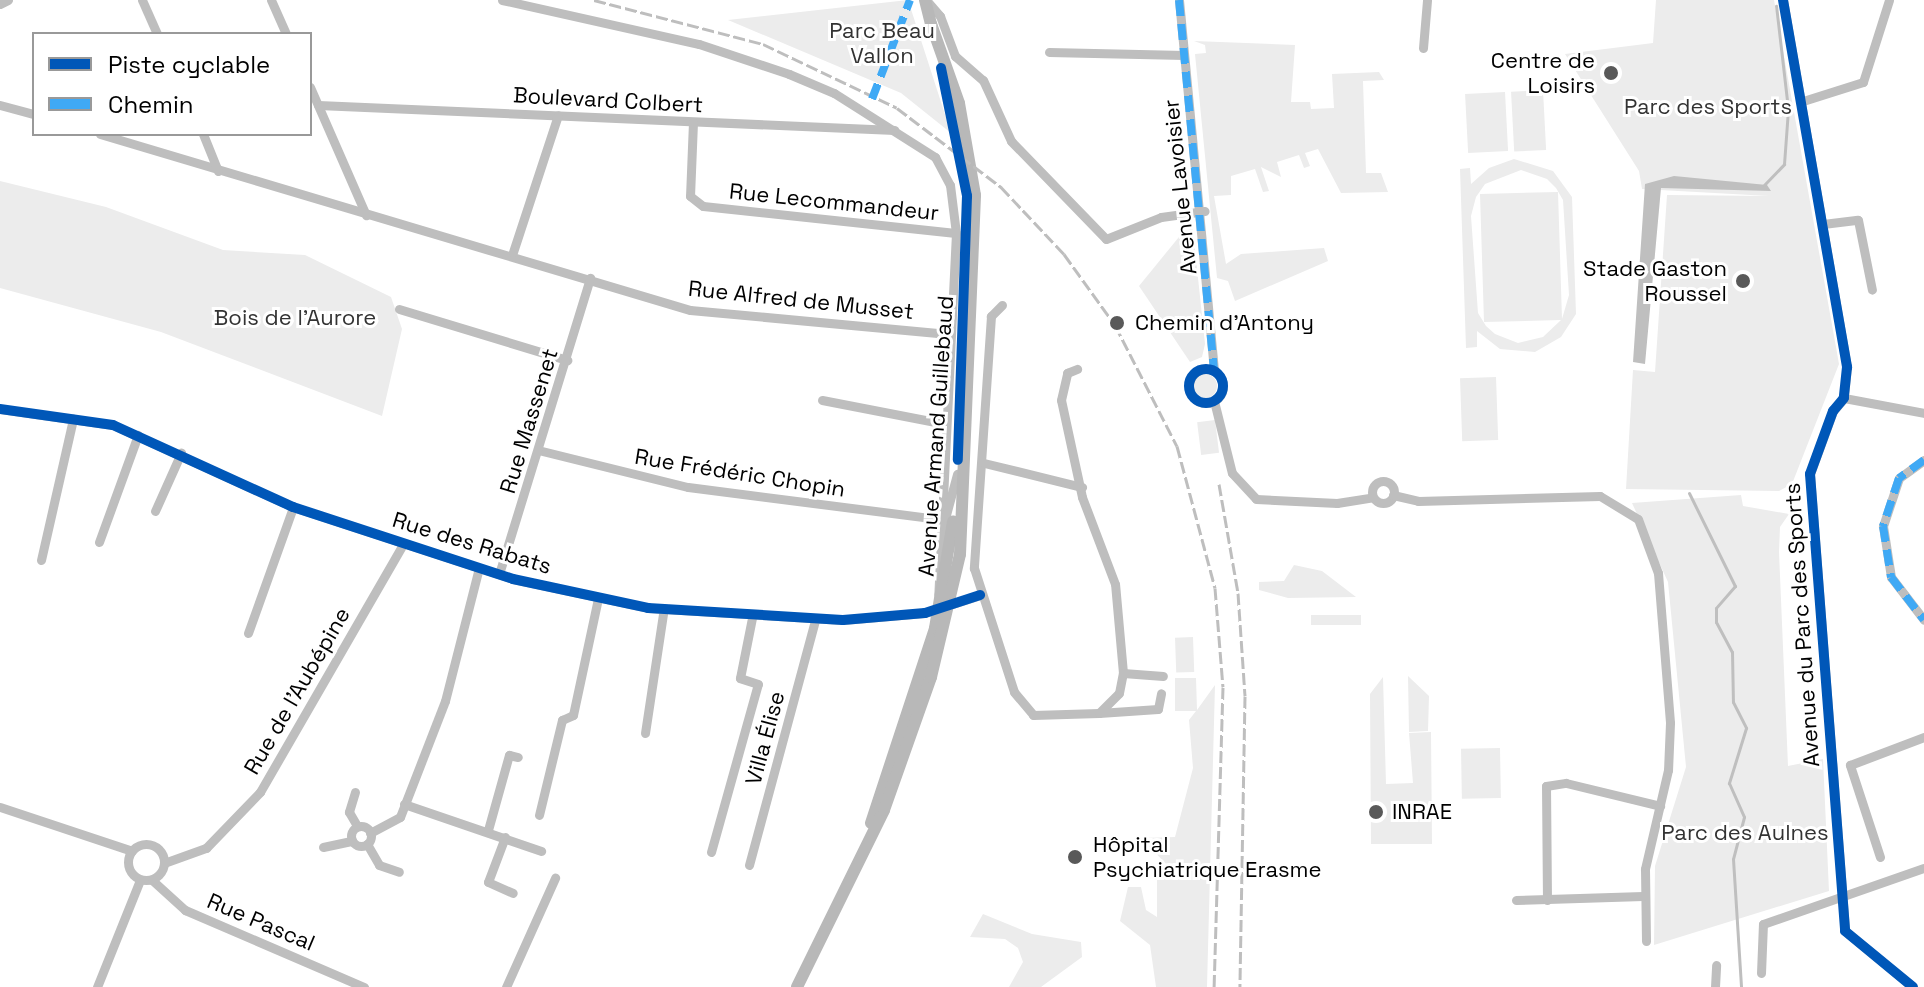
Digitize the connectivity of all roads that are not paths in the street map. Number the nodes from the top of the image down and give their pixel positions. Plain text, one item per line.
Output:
1 (8, 0) edge
2 (142, 0) edge
3 (271, 0) edge
4 (502, 0) edge
5 (925, 0) edge
6 (1179, 0) edge
7 (1427, 0) edge
8 (1783, 0) edge
9 (1889, 0) edge
10 (0, 4) edge
11 (931, 24) junction
12 (156, 32) edge
13 (285, 32) edge
14 (1423, 48) dead end
15 (1049, 52) dead end
16 (1184, 55) junction
17 (312, 92) edge
18 (1803, 101) junction
19 (0, 105) edge
20 (318, 105) junction
21 (32, 113) edge
22 (558, 115) junction
23 (693, 122) junction
24 (896, 130) junction
25 (106, 136) edge
26 (204, 136) edge
27 (218, 171) junction
28 (1203, 211) junction
29 (366, 215) junction
30 (1823, 224) junction
31 (956, 233) junction
32 (513, 252) junction
33 (590, 278) junction
34 (1872, 290) dead end
35 (1002, 305) dead end
36 (399, 309) dead end
37 (951, 334) junction
38 (567, 360) junction
39 (1077, 369) dead end
40 (1214, 371) junction
41 (1844, 398) junction
42 (822, 400) dead end
43 (1214, 401) junction
44 (0, 410) edge
45 (1924, 413) edge
46 (73, 419) junction
47 (946, 424) junction
48 (138, 435) junction
49 (538, 450) junction
50 (181, 453) junction
51 (1924, 460) edge
52 (984, 463) junction
53 (957, 467) junction
54 (1082, 487) junction
55 (1393, 495) junction
56 (1373, 497) junction
57 (293, 507) junction
58 (155, 511) dead end
59 (939, 519) junction
60 (940, 537) junction
61 (99, 542) dead end
62 (403, 544) junction
63 (41, 560) dead end
64 (479, 568) junction
65 (499, 574) junction
66 (980, 595) junction
67 (598, 598) junction
68 (946, 607) junction
69 (664, 608) junction
70 (752, 618) junction
71 (815, 620) junction
72 (1924, 620) edge
73 (248, 633) dead end
74 (1123, 673) junction
75 (1163, 676) dead end
76 (1161, 693) dead end
77 (1099, 713) junction
78 (645, 733) dead end
79 (1924, 737) edge
80 (518, 757) dead end
81 (355, 792) dead end
82 (404, 804) junction
83 (1660, 806) junction
84 (0, 807) edge
85 (539, 815) dead end
86 (357, 826) junction
87 (488, 830) junction
88 (370, 833) junction
89 (505, 837) junction
90 (352, 841) junction
91 (367, 844) junction
92 (323, 847) dead end
93 (132, 851) junction
94 (541, 851) dead end
95 (711, 852) dead end
96 (1880, 857) dead end
97 (164, 863) junction
98 (749, 865) dead end
99 (1924, 868) edge
100 (399, 872) dead end
101 (555, 878) dead end
102 (140, 880) junction
103 (152, 880) junction
104 (513, 893) dead end
105 (1643, 896) junction
106 (1841, 896) junction
107 (1516, 900) dead end
108 (1547, 900) junction
109 (1646, 941) dead end
110 (1716, 965) dead end
111 (1761, 973) dead end
112 (800, 985) edge
113 (97, 987) edge
114 (364, 987) edge
115 (506, 987) edge
116 (1715, 987) edge
117 (1913, 987) edge

1 - 10 street
2 - 12 street
3 - 13 street
4 - 24 street
5 - 11 street, Avenue Armand Guillebaud
5 - 28 street
6 - 16 street, Avenue Lavoisier
7 - 14 street
8 - 18 street, Avenue du Parc des Sports
9 - 18 street
11 - 53 street, Avenue Armand Guillebaud
11 - 68 street, Avenue Armand Guillebaud
15 - 16 street
16 - 28 street, Avenue Lavoisier
17 - 20 street
18 - 30 street, Avenue du Parc des Sports
19 - 21 street
20 - 22 street, Boulevard Colbert
20 - 29 street
22 - 23 street, Boulevard Colbert
22 - 32 street
23 - 24 street, Boulevard Colbert
23 - 31 street, Rue Lecommandeur
24 - 31 street
25 - 27 street, Rue Alfred de Musset
26 - 27 street
27 - 29 street, Rue Alfred de Musset
28 - 40 street, Avenue Lavoisier
29 - 32 street, Rue Alfred de Musset
30 - 34 street
30 - 41 street, Avenue du Parc des Sports
31 - 37 street
32 - 33 street, Rue Alfred de Musset
33 - 37 street, Rue Alfred de Musset
33 - 38 street, Rue Massenet
35 - 52 street
36 - 38 street
37 - 47 street
38 - 49 street, Rue Massenet
39 - 54 street
40 - 43 street, Avenue Lavoisier
40 - 43 street
41 - 45 street
41 - 106 street, Avenue du Parc des Sports
42 - 47 street
43 - 56 street
44 - 46 street, Rue des Rabats
46 - 48 street, Rue des Rabats
46 - 63 street
47 - 59 street
48 - 50 street, Rue des Rabats
48 - 61 street
49 - 59 street, Rue Frédéric Chopin
49 - 65 street, Rue Massenet
50 - 57 street, Rue des Rabats
50 - 58 street
51 - 72 street
52 - 54 street
52 - 66 street
53 - 60 street
53 - 68 street, Avenue Armand Guillebaud
54 - 74 street
55 - 56 street
55 - 56 street
55 - 83 street
57 - 62 street, Rue des Rabats
57 - 73 street
59 - 60 street
60 - 68 street
62 - 64 street, Rue des Rabats
62 - 97 street, Rue de l'Aubépine
64 - 65 street, Rue des Rabats
64 - 82 street
65 - 67 street, Rue des Rabats
66 - 68 street, Rue des Rabats
66 - 77 street
67 - 69 street, Rue des Rabats
67 - 85 street
68 - 71 street, Rue des Rabats
68 - 112 street, Avenue Armand Guillebaud
69 - 70 street, Rue des Rabats
69 - 78 street
70 - 71 street, Rue des Rabats
70 - 95 street
71 - 98 street, Villa Élise
74 - 75 street
74 - 77 street
76 - 77 street
79 - 96 street
80 - 87 street
81 - 86 street
82 - 87 street
82 - 88 street
83 - 105 street
83 - 108 street
84 - 93 street
86 - 88 street
86 - 90 street
87 - 89 street
88 - 91 street
89 - 94 street
89 - 104 street
90 - 91 street
90 - 92 street
91 - 100 street
93 - 97 street
93 - 102 street
97 - 103 street
99 - 106 street
101 - 115 street
102 - 103 street
102 - 113 street
103 - 114 street, Rue Pascal
105 - 108 street
105 - 109 street
106 - 111 street
106 - 117 street, Avenue du Parc des Sports
107 - 108 street
110 - 116 street

